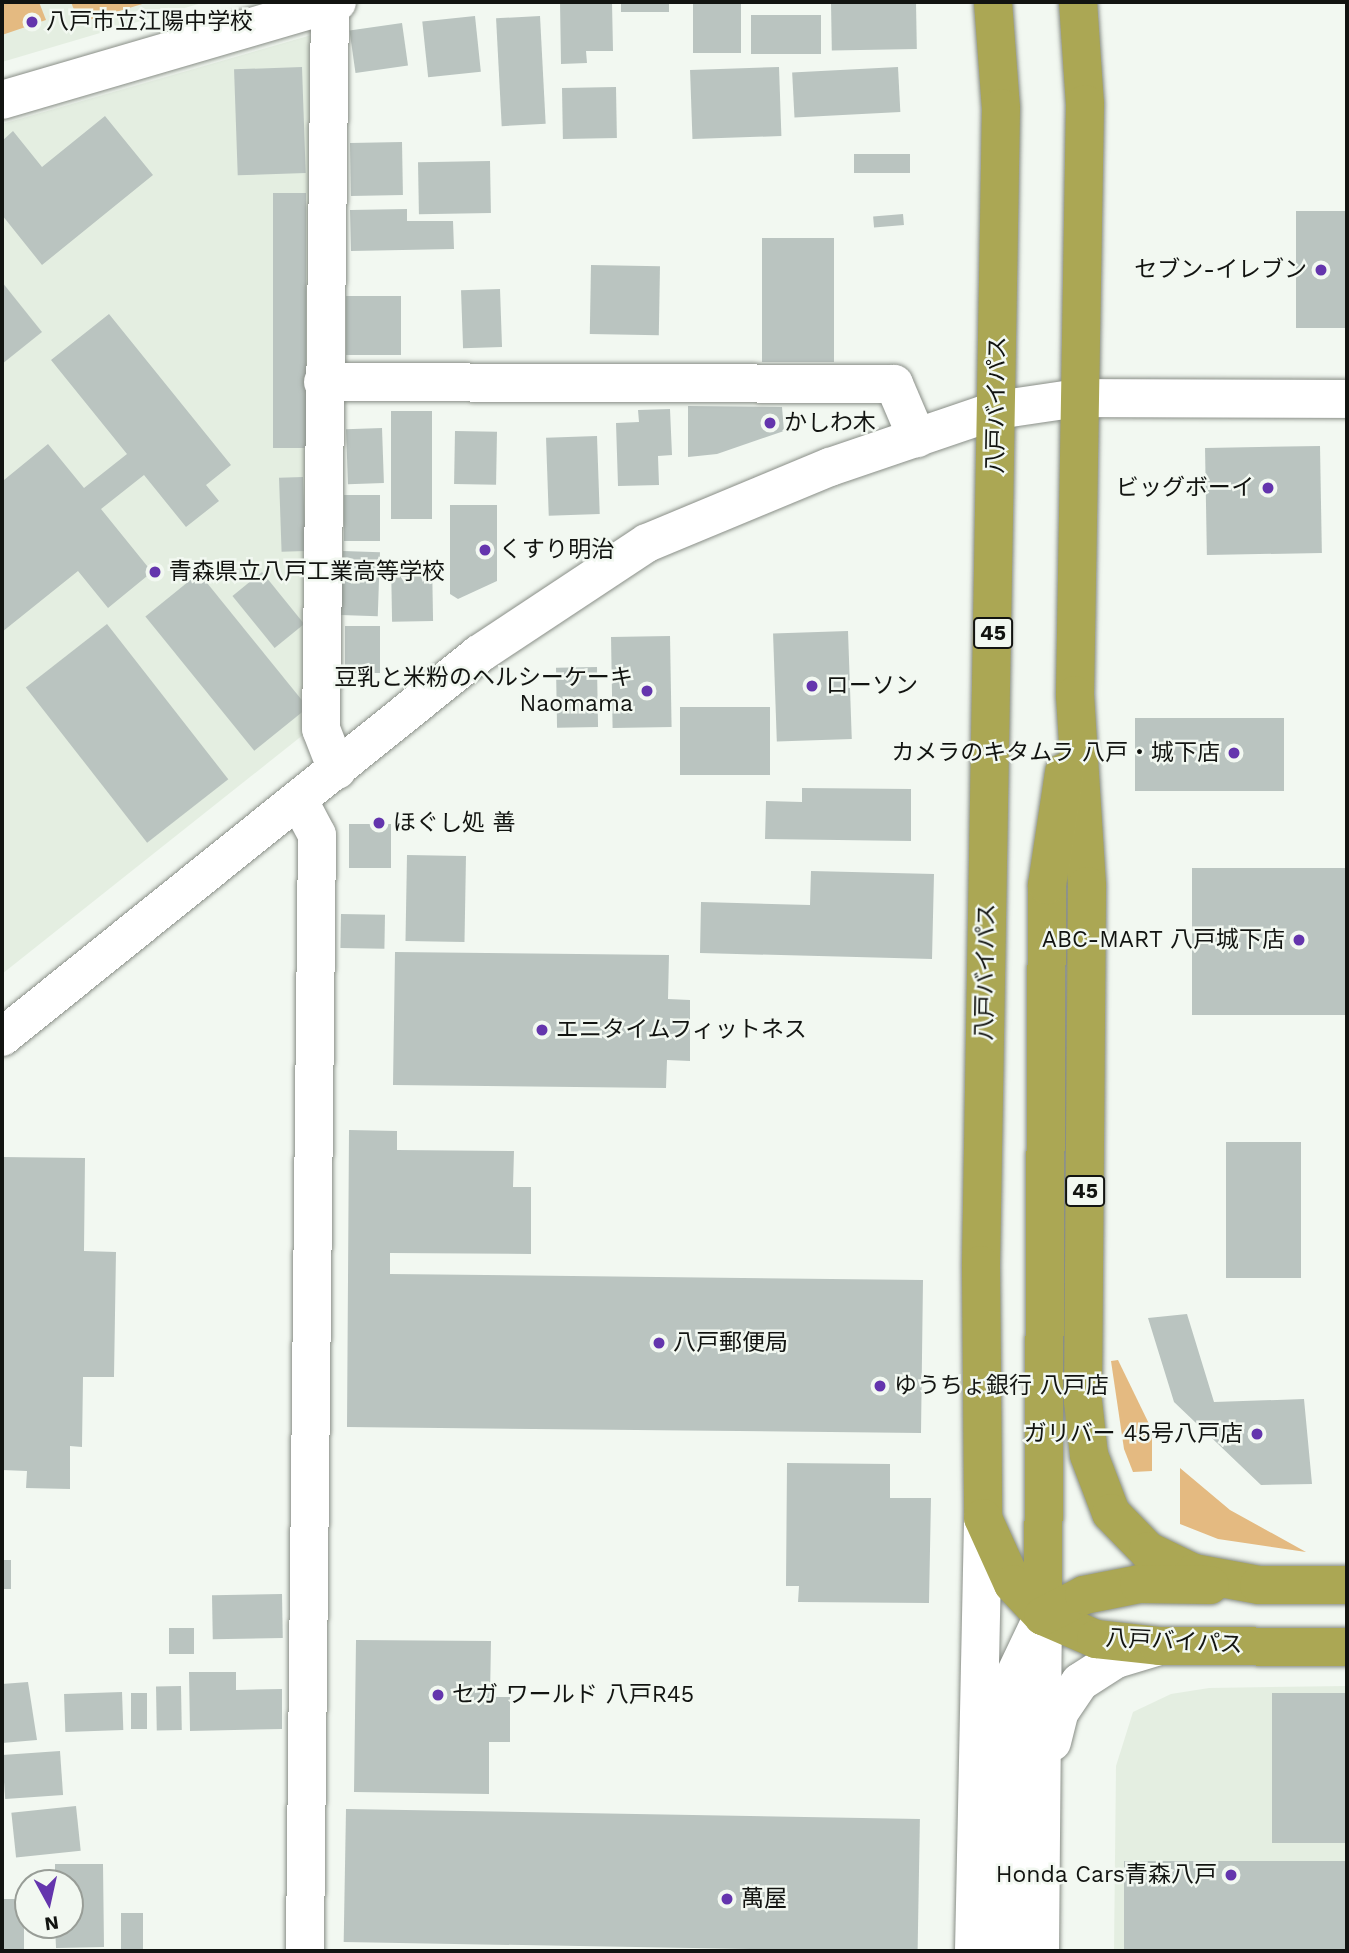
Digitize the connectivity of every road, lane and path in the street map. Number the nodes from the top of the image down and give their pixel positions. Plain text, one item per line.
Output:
1 (993, 2) edge
2 (1078, 2) edge
3 (333, 3) edge
4 (2, 100) edge
5 (323, 382) junction
6 (1078, 398) junction
7 (1347, 399) edge
8 (997, 410) junction
9 (918, 438) junction
10 (1075, 695) junction
11 (337, 770) junction
12 (299, 800) junction
13 (2, 1037) edge
14 (983, 1518) junction
15 (1259, 1585) junction
16 (1347, 1585) edge
17 (1043, 1616) junction
18 (1159, 1646) junction
19 (1347, 1647) edge
20 (1044, 1769) junction
21 (305, 1951) edge
22 (974, 1951) edge
23 (1003, 1951) edge
24 (1040, 1951) edge

1 - 8 highway, 八戸バイパス / 45
2 - 6 highway, 45
3 - 4 street
3 - 5 street
5 - 9 street
5 - 11 street
6 - 7 street
6 - 8 street
6 - 10 highway, 45
8 - 9 street
8 - 14 highway, 八戸バイパス / 45
9 - 11 street
10 - 15 highway, 45
10 - 17 highway, 45
11 - 12 street
12 - 13 street
12 - 21 street
14 - 17 highway, 八戸バイパス / 45
14 - 22 street
15 - 16 highway, 45
15 - 17 highway
17 - 18 highway, 八戸バイパス / 45
17 - 20 street
17 - 23 street
18 - 19 highway, 八戸バイパス / 45
18 - 20 street
20 - 24 street

